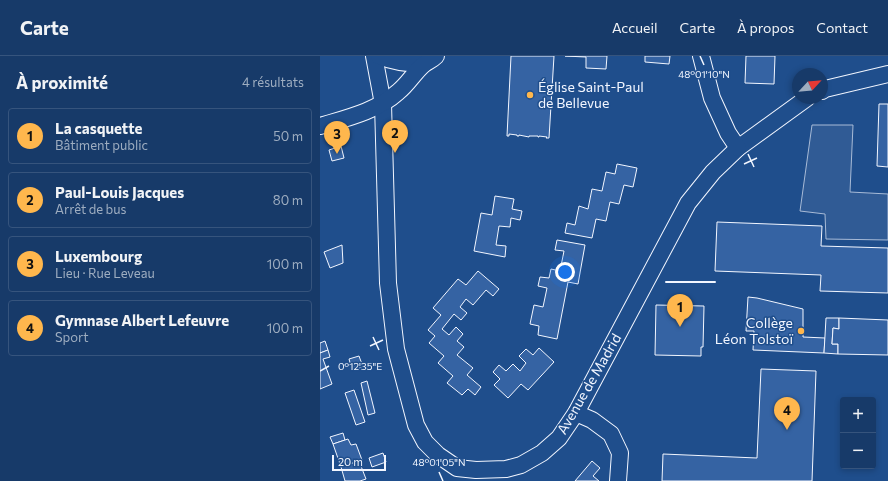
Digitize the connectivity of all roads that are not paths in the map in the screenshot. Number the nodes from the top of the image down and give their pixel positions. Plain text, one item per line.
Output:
1 (374, 56) edge
2 (379, 56) edge
3 (701, 56) edge
4 (430, 60) edge
5 (888, 74) edge
6 (828, 89) edge
7 (383, 104) junction
8 (799, 104) edge
9 (320, 126) edge
10 (738, 148) junction
11 (576, 413) junction
12 (618, 481) edge

1 - 7 street, Avenue de Madrid
2 - 4 street
3 - 10 street
4 - 7 street
5 - 6 street
7 - 9 street
7 - 11 street, Avenue de Madrid
8 - 10 street, Avenue de Madrid
10 - 11 street, Avenue de Madrid
11 - 12 street

